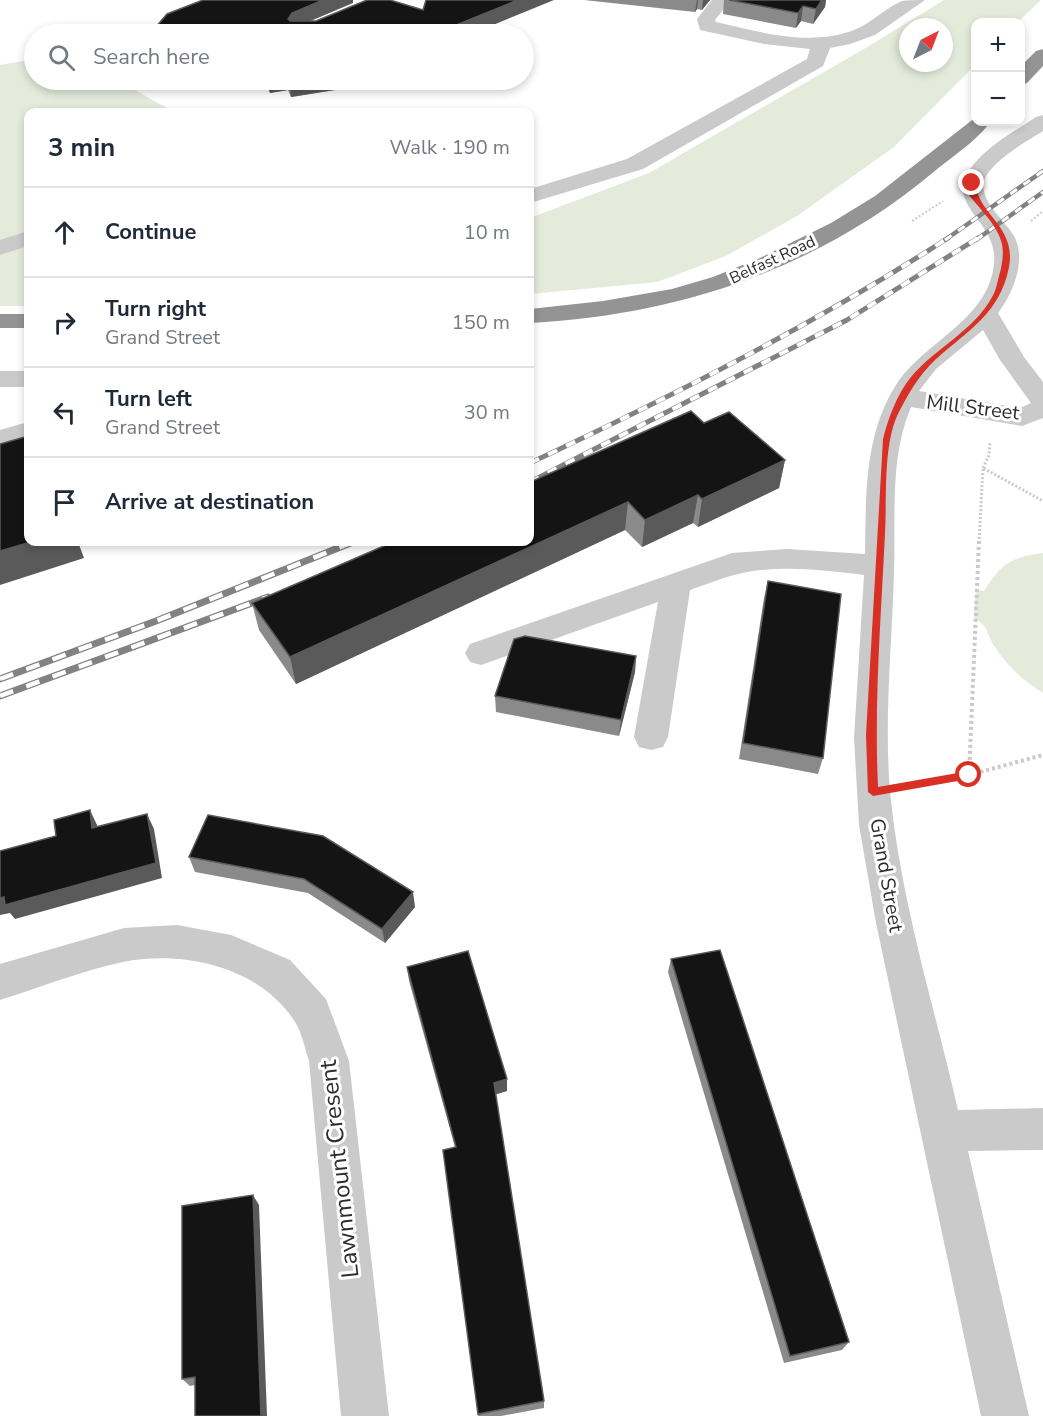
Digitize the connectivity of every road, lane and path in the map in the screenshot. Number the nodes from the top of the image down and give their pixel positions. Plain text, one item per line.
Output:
1 (722, 0) edge
2 (916, 0) edge
3 (822, 43) junction
4 (1043, 55) edge
5 (1025, 74) edge
6 (1043, 121) edge
7 (975, 126) edge
8 (534, 195) edge
9 (24, 239) edge
10 (0, 248) edge
11 (985, 312) junction
12 (534, 316) edge
13 (0, 321) edge
14 (24, 321) edge
15 (0, 379) edge
16 (24, 379) edge
17 (902, 399) junction
18 (1043, 400) edge
19 (1043, 408) edge
20 (24, 432) edge
21 (990, 436) dead end
22 (0, 439) edge
23 (983, 468) junction
24 (1043, 501) edge
25 (879, 566) junction
26 (676, 584) junction
27 (481, 653) dead end
28 (651, 737) dead end
29 (1043, 755) edge
30 (969, 775) junction
31 (873, 792) junction
32 (0, 982) edge
33 (1043, 1129) edge
34 (942, 1131) junction
35 (365, 1416) edge
36 (1005, 1416) edge

1 - 3 street
2 - 3 street
3 - 8 street
4 - 5 highway
6 - 11 street, Grand Street
7 - 12 highway, Belfast Road
9 - 10 street
11 - 17 street, Grand Street
11 - 18 street, Mill Street
13 - 14 highway
15 - 16 street
17 - 19 street, Mill Street
17 - 25 street, Grand Street
20 - 22 street
21 - 23 path
23 - 24 path
23 - 30 path
25 - 26 street
25 - 31 street, Grand Street
26 - 27 street
26 - 28 street
29 - 30 path
30 - 31 path
31 - 34 street, Grand Street
32 - 35 street, Lawnmount Cresent
33 - 34 street
34 - 36 street, Grand Street

